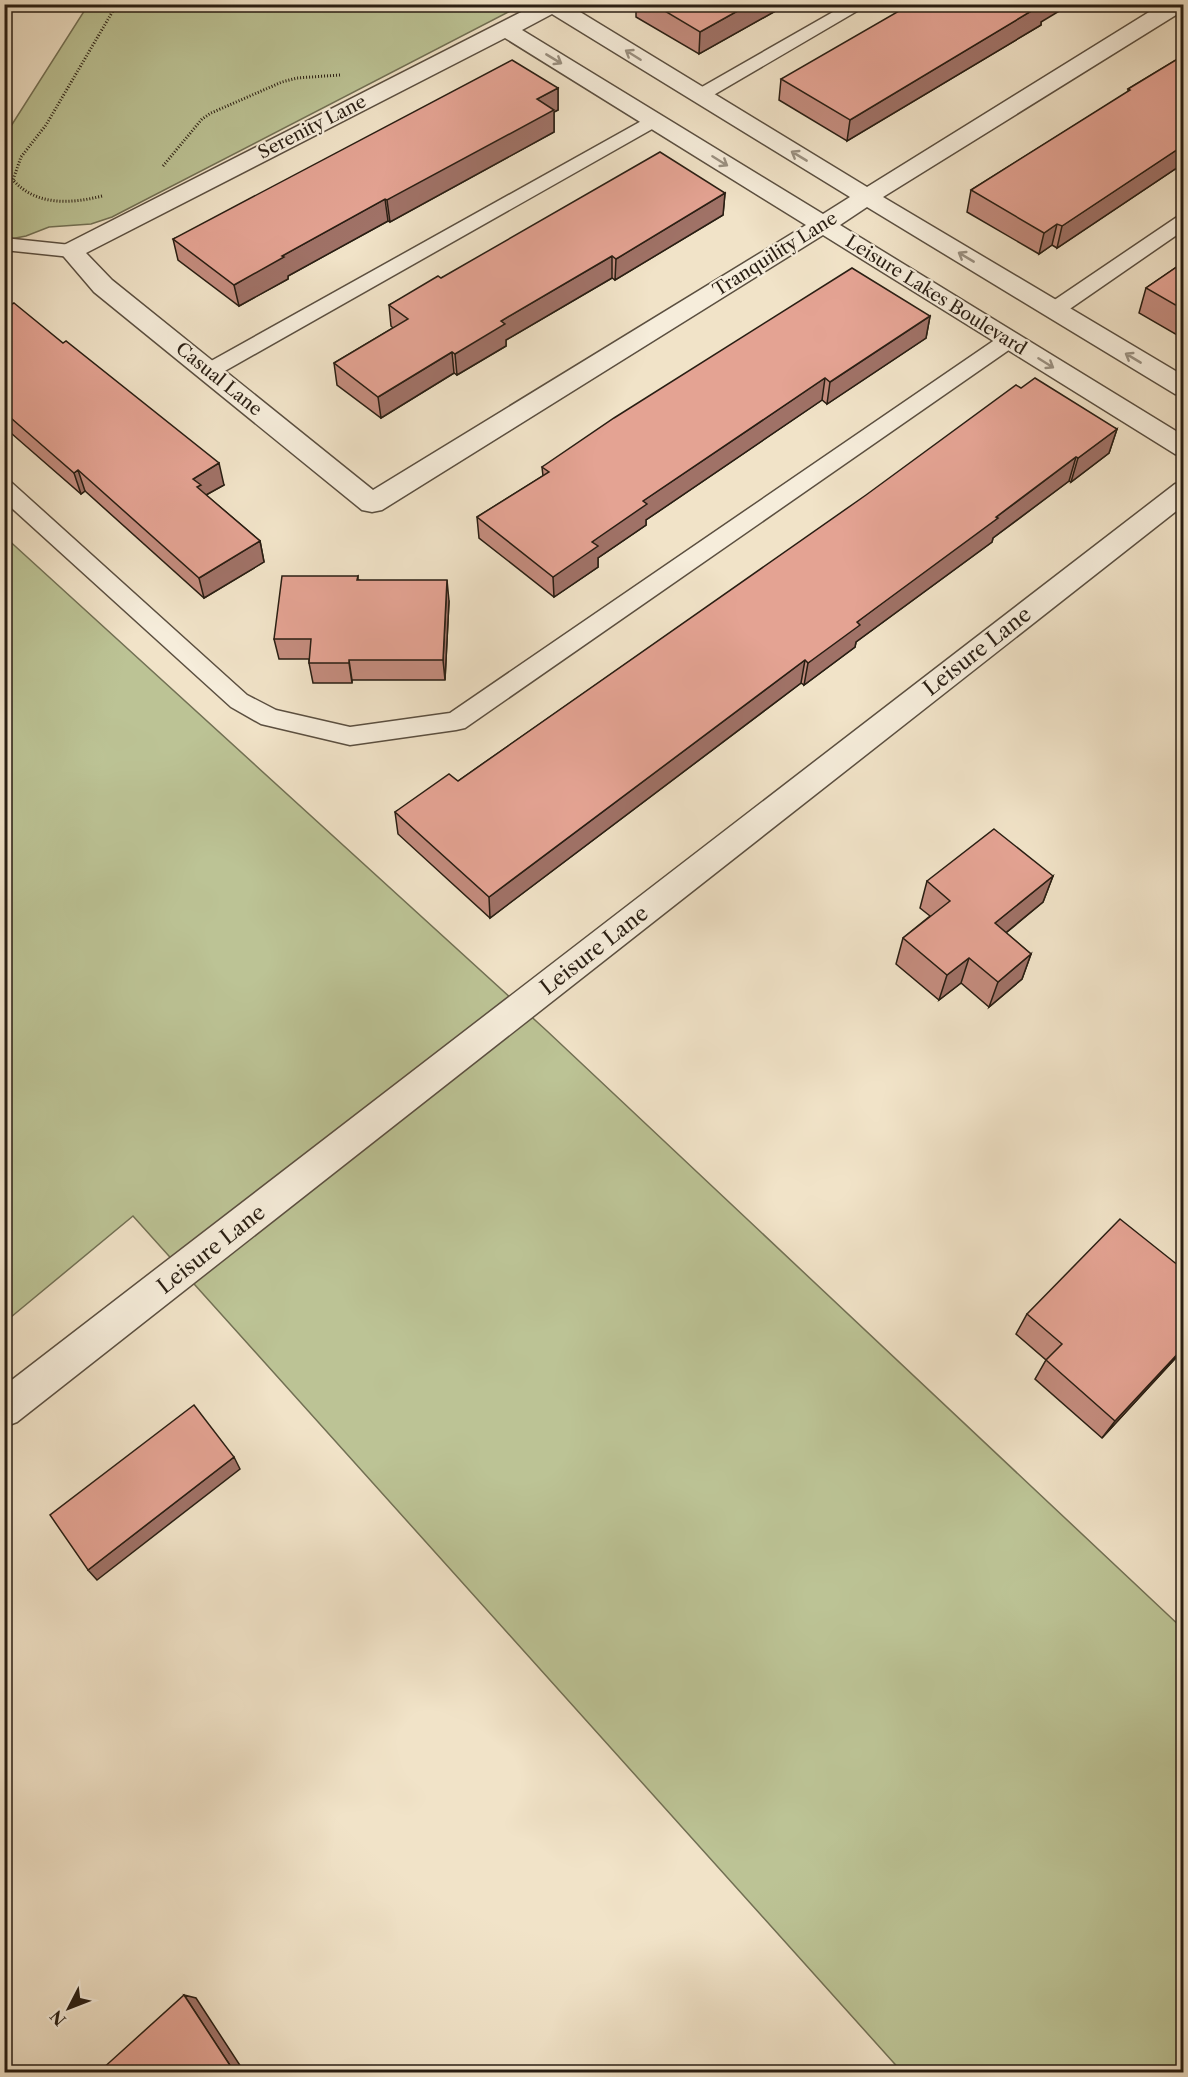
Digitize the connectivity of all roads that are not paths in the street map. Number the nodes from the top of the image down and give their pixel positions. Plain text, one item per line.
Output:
1 (553, 4) edge
2 (861, 4) edge
3 (1178, 4) edge
4 (504, 28) junction
5 (699, 96) junction
6 (654, 120) junction
7 (867, 197) junction
8 (1184, 221) edge
9 (822, 225) junction
10 (4, 244) edge
11 (71, 251) junction
12 (1054, 310) junction
13 (1009, 340) junction
14 (209, 371) junction
15 (1184, 388) edge
16 (1184, 448) edge
17 (4, 488) edge
18 (1184, 491) edge
19 (372, 503) joint
20 (4, 1409) edge

1 - 4 street, Serenity Lane
5 -> 1 street
2 - 5 lane
3 - 7 street, Tranquility Lane
4 -> 6 street, Leisure Lakes Boulevard
4 - 11 street, Serenity Lane
7 -> 5 street
6 -> 9 street, Leisure Lakes Boulevard
6 - 14 lane
7 - 9 street, Tranquility Lane
12 -> 7 street
8 - 12 lane
9 - 13 street, Leisure Lakes Boulevard
9 - 19 street, Tranquility Lane
10 - 11 lane
11 - 14 street, Casual Lane
15 -> 12 street
13 -> 16 street, Leisure Lakes Boulevard
13 - 17 lane
14 - 19 street, Casual Lane
18 - 20 street, Leisure Lane

